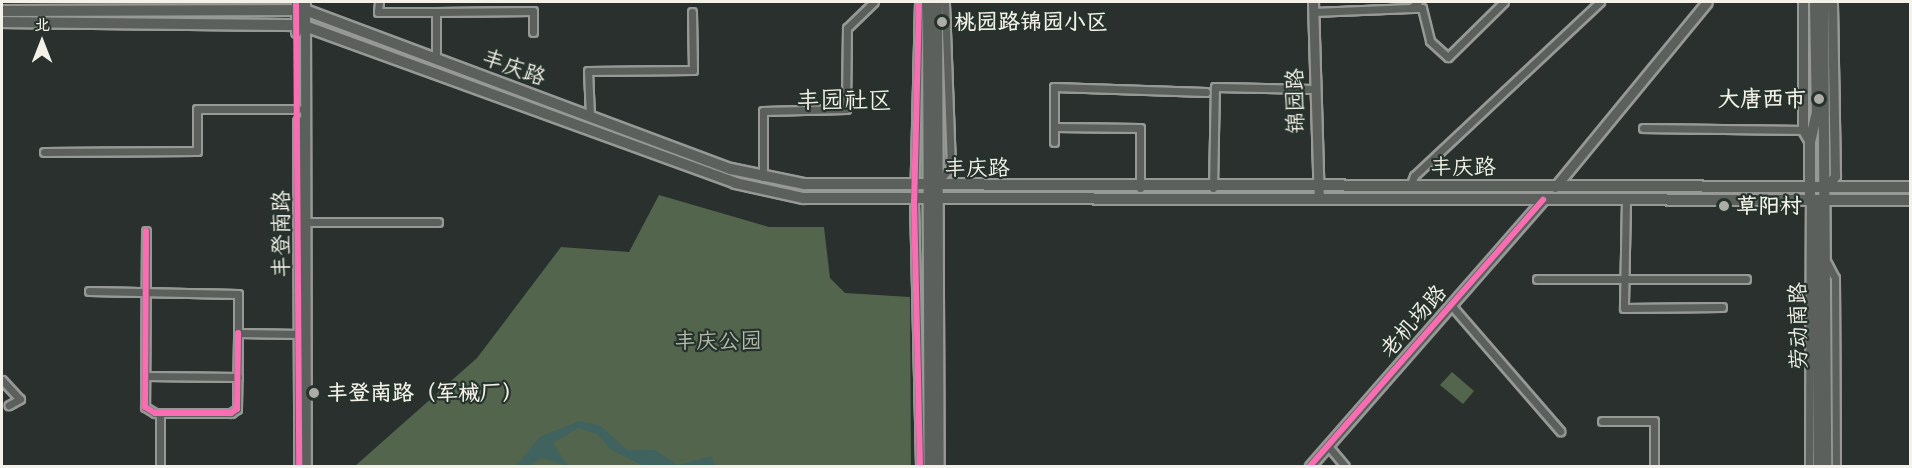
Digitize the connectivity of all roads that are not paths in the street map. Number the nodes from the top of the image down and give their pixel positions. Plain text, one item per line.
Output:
1 (379, 2) edge
2 (874, 2) edge
3 (919, 2) edge
4 (928, 2) edge
5 (936, 2) edge
6 (945, 2) edge
7 (1418, 2) edge
8 (1504, 2) edge
9 (1600, 2) edge
10 (1707, 2) edge
11 (1803, 2) edge
12 (1815, 2) edge
13 (1823, 2) edge
14 (1832, 2) edge
15 (44, 6) edge
16 (300, 6) edge
17 (1313, 7) edge
18 (1412, 8) junction
19 (2, 11) edge
20 (436, 12) junction
21 (692, 12) dead end
22 (2, 22) edge
23 (299, 25) junction
24 (533, 32) dead end
25 (436, 59) junction
26 (1314, 88) junction
27 (1206, 92) dead end
28 (298, 109) junction
29 (590, 116) junction
30 (1054, 127) junction
31 (1643, 128) dead end
32 (1803, 130) junction
33 (1054, 142) dead end
34 (1810, 142) junction
35 (44, 152) dead end
36 (763, 177) junction
37 (937, 185) junction
38 (1410, 186) junction
39 (1810, 186) junction
40 (1827, 186) junction
41 (917, 187) junction
42 (1555, 187) junction
43 (1911, 187) edge
44 (1140, 188) junction
45 (1213, 188) junction
46 (1318, 193) junction
47 (1826, 199) junction
48 (935, 200) junction
49 (1543, 200) junction
50 (1626, 200) junction
51 (1810, 200) junction
52 (1911, 200) edge
53 (914, 201) junction
54 (306, 222) junction
55 (438, 222) dead end
56 (146, 231) dead end
57 (1825, 259) junction
58 (1624, 278) junction
59 (1537, 279) dead end
60 (1746, 279) dead end
61 (89, 291) dead end
62 (146, 292) junction
63 (1451, 305) junction
64 (1722, 307) dead end
65 (238, 333) junction
66 (300, 334) junction
67 (145, 376) junction
68 (238, 377) junction
69 (2, 380) edge
70 (9, 405) dead end
71 (159, 413) junction
72 (1602, 421) dead end
73 (1560, 432) dead end
74 (1328, 446) junction
75 (160, 466) edge
76 (300, 466) edge
77 (306, 466) edge
78 (920, 466) edge
79 (930, 466) edge
80 (939, 466) edge
81 (1310, 466) edge
82 (1345, 466) edge
83 (1654, 466) edge
84 (1809, 466) edge
85 (1819, 466) edge
86 (1826, 466) edge
87 (1836, 466) edge

1 - 20 street
2 - 36 street
3 - 41 street
4 - 37 main road
5 - 37 main road
6 - 37 street
7 - 18 street
8 - 18 street
9 - 38 street
10 - 42 street
11 - 32 street
12 - 34 main road, 劳动南路
13 - 40 main road, 劳动南路
14 - 40 street
15 - 16 main road, 丰庆路
15 - 19 main road, 丰庆路
16 - 23 street, 丰登南路
16 - 25 main road, 丰庆路
17 - 18 street
17 - 26 street, 锦园路
20 - 24 street
20 - 25 street
21 - 29 street
22 - 23 main road, 丰庆路
23 - 28 street, 丰登南路
23 - 53 main road, 丰庆路
23 - 54 street, 丰登南路
25 - 29 main road, 丰庆路
26 - 45 street
26 - 46 street, 锦园路
27 - 30 street
28 - 35 street
28 - 66 street, 丰登南路
29 - 36 main road, 丰庆路
30 - 33 street
30 - 44 street
31 - 32 street
32 - 34 street
34 - 39 main road, 劳动南路
36 - 41 main road, 丰庆路
37 - 41 main road, 丰庆路
37 - 44 main road, 丰庆路
37 - 48 main road
38 - 42 main road, 丰庆路
38 - 46 main road, 丰庆路
39 - 40 main road, 丰庆路
39 - 42 main road, 丰庆路
39 - 51 main road, 劳动南路
40 - 43 main road, 丰庆路
40 - 47 main road, 劳动南路
41 - 53 street
44 - 45 main road, 丰庆路
45 - 46 main road, 丰庆路
46 - 48 main road, 丰庆路
46 - 49 main road, 丰庆路
47 - 51 main road, 丰庆路
47 - 52 main road, 丰庆路
47 - 57 main road, 劳动南路
48 - 53 main road, 丰庆路
48 - 79 main road
48 - 80 main road
49 - 50 main road, 丰庆路
49 - 63 street, 老机场路
50 - 51 main road, 丰庆路
50 - 58 street
51 - 84 street
51 - 85 main road, 劳动南路
53 - 78 street
54 - 55 street
54 - 77 street, 丰登南路
56 - 62 street
57 - 86 main road, 劳动南路
57 - 87 street
58 - 59 street
58 - 60 street
58 - 64 street
61 - 62 street
62 - 65 street
62 - 67 street
63 - 73 street
63 - 74 street, 老机场路
65 - 66 street
65 - 68 street
66 - 76 street, 丰登南路
67 - 68 street
67 - 71 street
68 - 71 street
69 - 70 street
71 - 75 street
72 - 83 street
74 - 81 street, 老机场路
74 - 82 street

